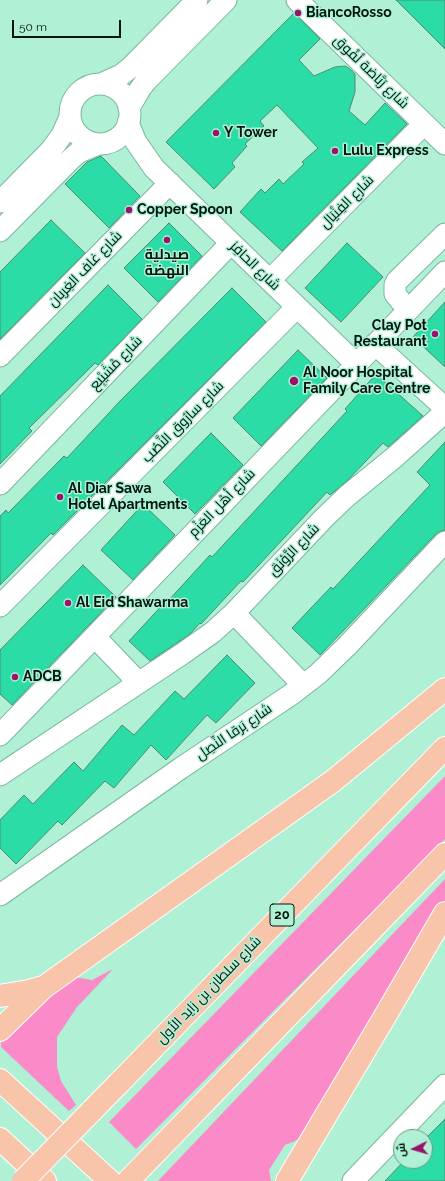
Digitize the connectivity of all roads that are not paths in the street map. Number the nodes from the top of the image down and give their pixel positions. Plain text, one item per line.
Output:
1 (197, 0) edge
2 (226, 0) edge
3 (297, 0) edge
4 (101, 84) junction
5 (129, 115) junction
6 (70, 117) junction
7 (424, 124) junction
8 (101, 144) junction
9 (445, 144) edge
10 (154, 168) junction
11 (170, 183) junction
12 (0, 202) edge
13 (0, 231) edge
14 (445, 234) edge
15 (231, 243) junction
16 (445, 272) edge
17 (270, 280) junction
18 (298, 307) junction
19 (408, 310) junction
20 (375, 344) junction
21 (0, 356) edge
22 (356, 364) junction
23 (444, 405) edge
24 (0, 484) edge
25 (445, 542) edge
26 (0, 606) edge
27 (234, 613) junction
28 (94, 637) junction
29 (138, 682) junction
30 (303, 685) junction
31 (445, 689) edge
32 (1, 733) edge
33 (445, 748) edge
34 (1, 771) edge
35 (445, 854) edge
36 (0, 895) edge
37 (445, 913) edge
38 (44, 987) junction
39 (0, 996) edge
40 (0, 1030) edge
41 (0, 1080) edge
42 (445, 1085) edge
43 (0, 1091) edge
44 (27, 1105) junction
45 (0, 1139) edge
46 (24, 1181) edge
47 (45, 1181) edge
48 (110, 1181) edge
49 (128, 1181) edge
50 (287, 1181) edge
51 (353, 1181) edge

1 - 4 street
2 - 5 street
3 - 7 street, شارع رَبَّاضة لُفُوق
4 - 5 street
4 - 6 street
5 - 8 street
5 - 10 street, شارع الحافِز
6 - 8 street
6 - 12 street
7 - 9 street, شارع رَبَّاضة لُفُوق
7 - 17 street, شارع الفِنْيَال
8 - 10 street, شارع الحافِز
8 - 13 street
10 - 11 street, شارع الحافِز
11 - 15 street, شارع الحافِز
11 - 21 street, شارع غاف الغِربان
14 - 19 street
15 - 17 street, شارع الحافِز
15 - 24 street, شارع مْشَيْبِع
16 - 19 street, شارع أهْل العَزْم
17 - 18 street, شارع الحافِز
18 - 22 street, شارع الحافِز
18 - 26 street, شارع سارُوق النَّصُب
19 - 20 street, شارع أهْل العَزْم
20 - 22 street, شارع أهْل العَزْم
20 - 23 street
22 - 28 street, شارع أهْل العَزْم
23 - 27 street, شارع الرَّوْنَق
25 - 30 street, شارع بَرقا النِّصِل
27 - 29 street, شارع الرَّوْنَق
27 - 30 street
28 - 29 street
28 - 32 street, شارع أهْل العَزْم
29 - 34 street, شارع الرَّوْنَق
30 - 36 street, شارع بَرقا النِّصِل
31 - 38 main road
33 - 46 main road, شارع سلطان بن زايد الأول / 20, bridge
35 - 49 main road
37 - 50 main road
38 - 39 main road
38 - 40 main road
41 - 44 main road
42 - 51 street
43 - 44 main road
44 - 48 main road
45 - 47 main road

